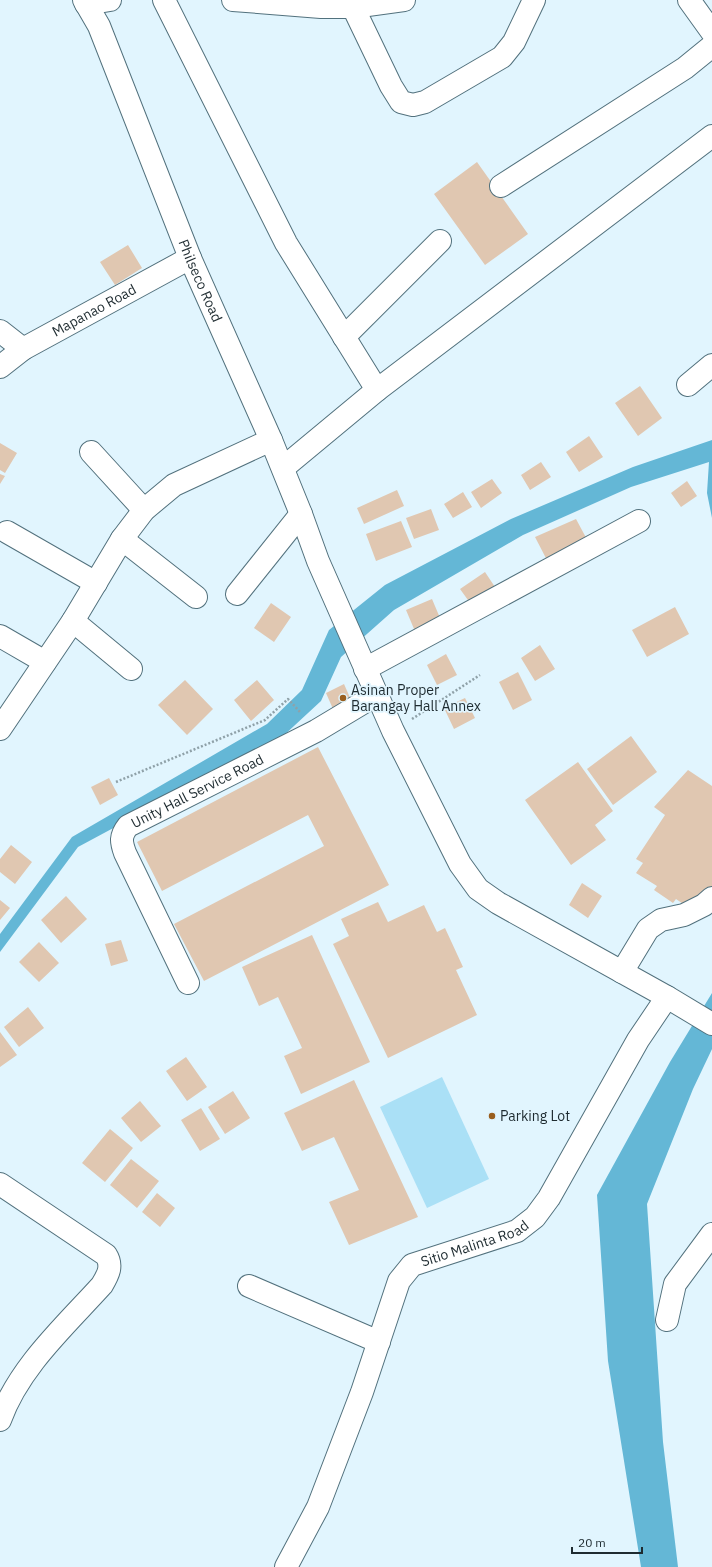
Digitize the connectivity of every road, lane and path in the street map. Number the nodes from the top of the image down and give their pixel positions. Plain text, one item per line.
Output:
1 (110, 0) edge
2 (164, 0) edge
3 (233, 0) edge
4 (404, 0) edge
5 (534, 0) edge
6 (688, 0) edge
7 (86, 1) edge
8 (353, 7) junction
9 (712, 32) edge
10 (712, 46) edge
11 (712, 136) edge
12 (501, 186) dead end
13 (440, 241) dead end
14 (190, 258) junction
15 (0, 331) edge
16 (344, 337) junction
17 (24, 349) junction
18 (712, 365) edge
19 (0, 368) edge
20 (688, 385) dead end
21 (377, 390) junction
22 (271, 440) junction
23 (91, 452) dead end
24 (283, 468) junction
25 (144, 510) junction
26 (301, 514) junction
27 (639, 521) dead end
28 (7, 532) dead end
29 (122, 539) junction
30 (96, 583) junction
31 (237, 594) dead end
32 (196, 598) dead end
33 (73, 621) junction
34 (0, 636) edge
35 (361, 659) junction
36 (45, 662) junction
37 (131, 669) dead end
38 (480, 675) dead end
39 (376, 695) junction
40 (303, 714) dead end
41 (0, 728) edge
42 (393, 731) junction
43 (116, 782) dead end
44 (712, 898) edge
45 (622, 972) junction
46 (188, 983) dead end
47 (672, 1001) junction
48 (712, 1024) edge
49 (0, 1184) edge
50 (712, 1234) edge
51 (249, 1286) dead end
52 (667, 1320) dead end
53 (379, 1342) junction
54 (0, 1420) edge
55 (286, 1567) edge

1 - 7 street
2 - 16 street
3 - 8 street
4 - 8 street
5 - 8 street
6 - 9 street
7 - 14 street, Philseco Road
10 - 12 street
11 - 21 street
13 - 16 street
14 - 17 street, Mapanao Road
14 - 22 street, Philseco Road
15 - 17 street
16 - 21 street
17 - 19 street, Mapanao Road
18 - 20 street
21 - 24 street
22 - 24 street, Philseco Road
22 - 25 street
23 - 25 street
24 - 26 street, Philseco Road
25 - 29 street
26 - 31 street
26 - 35 street, Philseco Road
27 - 35 street
28 - 30 street
29 - 30 street
29 - 32 street
30 - 33 street
33 - 36 street
33 - 37 street
34 - 36 street
35 - 39 street, Philseco Road
36 - 41 street
38 - 42 path
39 - 42 street, Philseco Road
39 - 46 street, Unity Hall Service Road
40 - 43 path
42 - 45 street, Philseco Road
44 - 45 street
45 - 47 street, Philseco Road
47 - 48 street, Philseco Road
47 - 53 street, Sitio Malinta Road
49 - 54 street
50 - 52 street
51 - 53 street
53 - 55 street, Sitio Malinta Road

